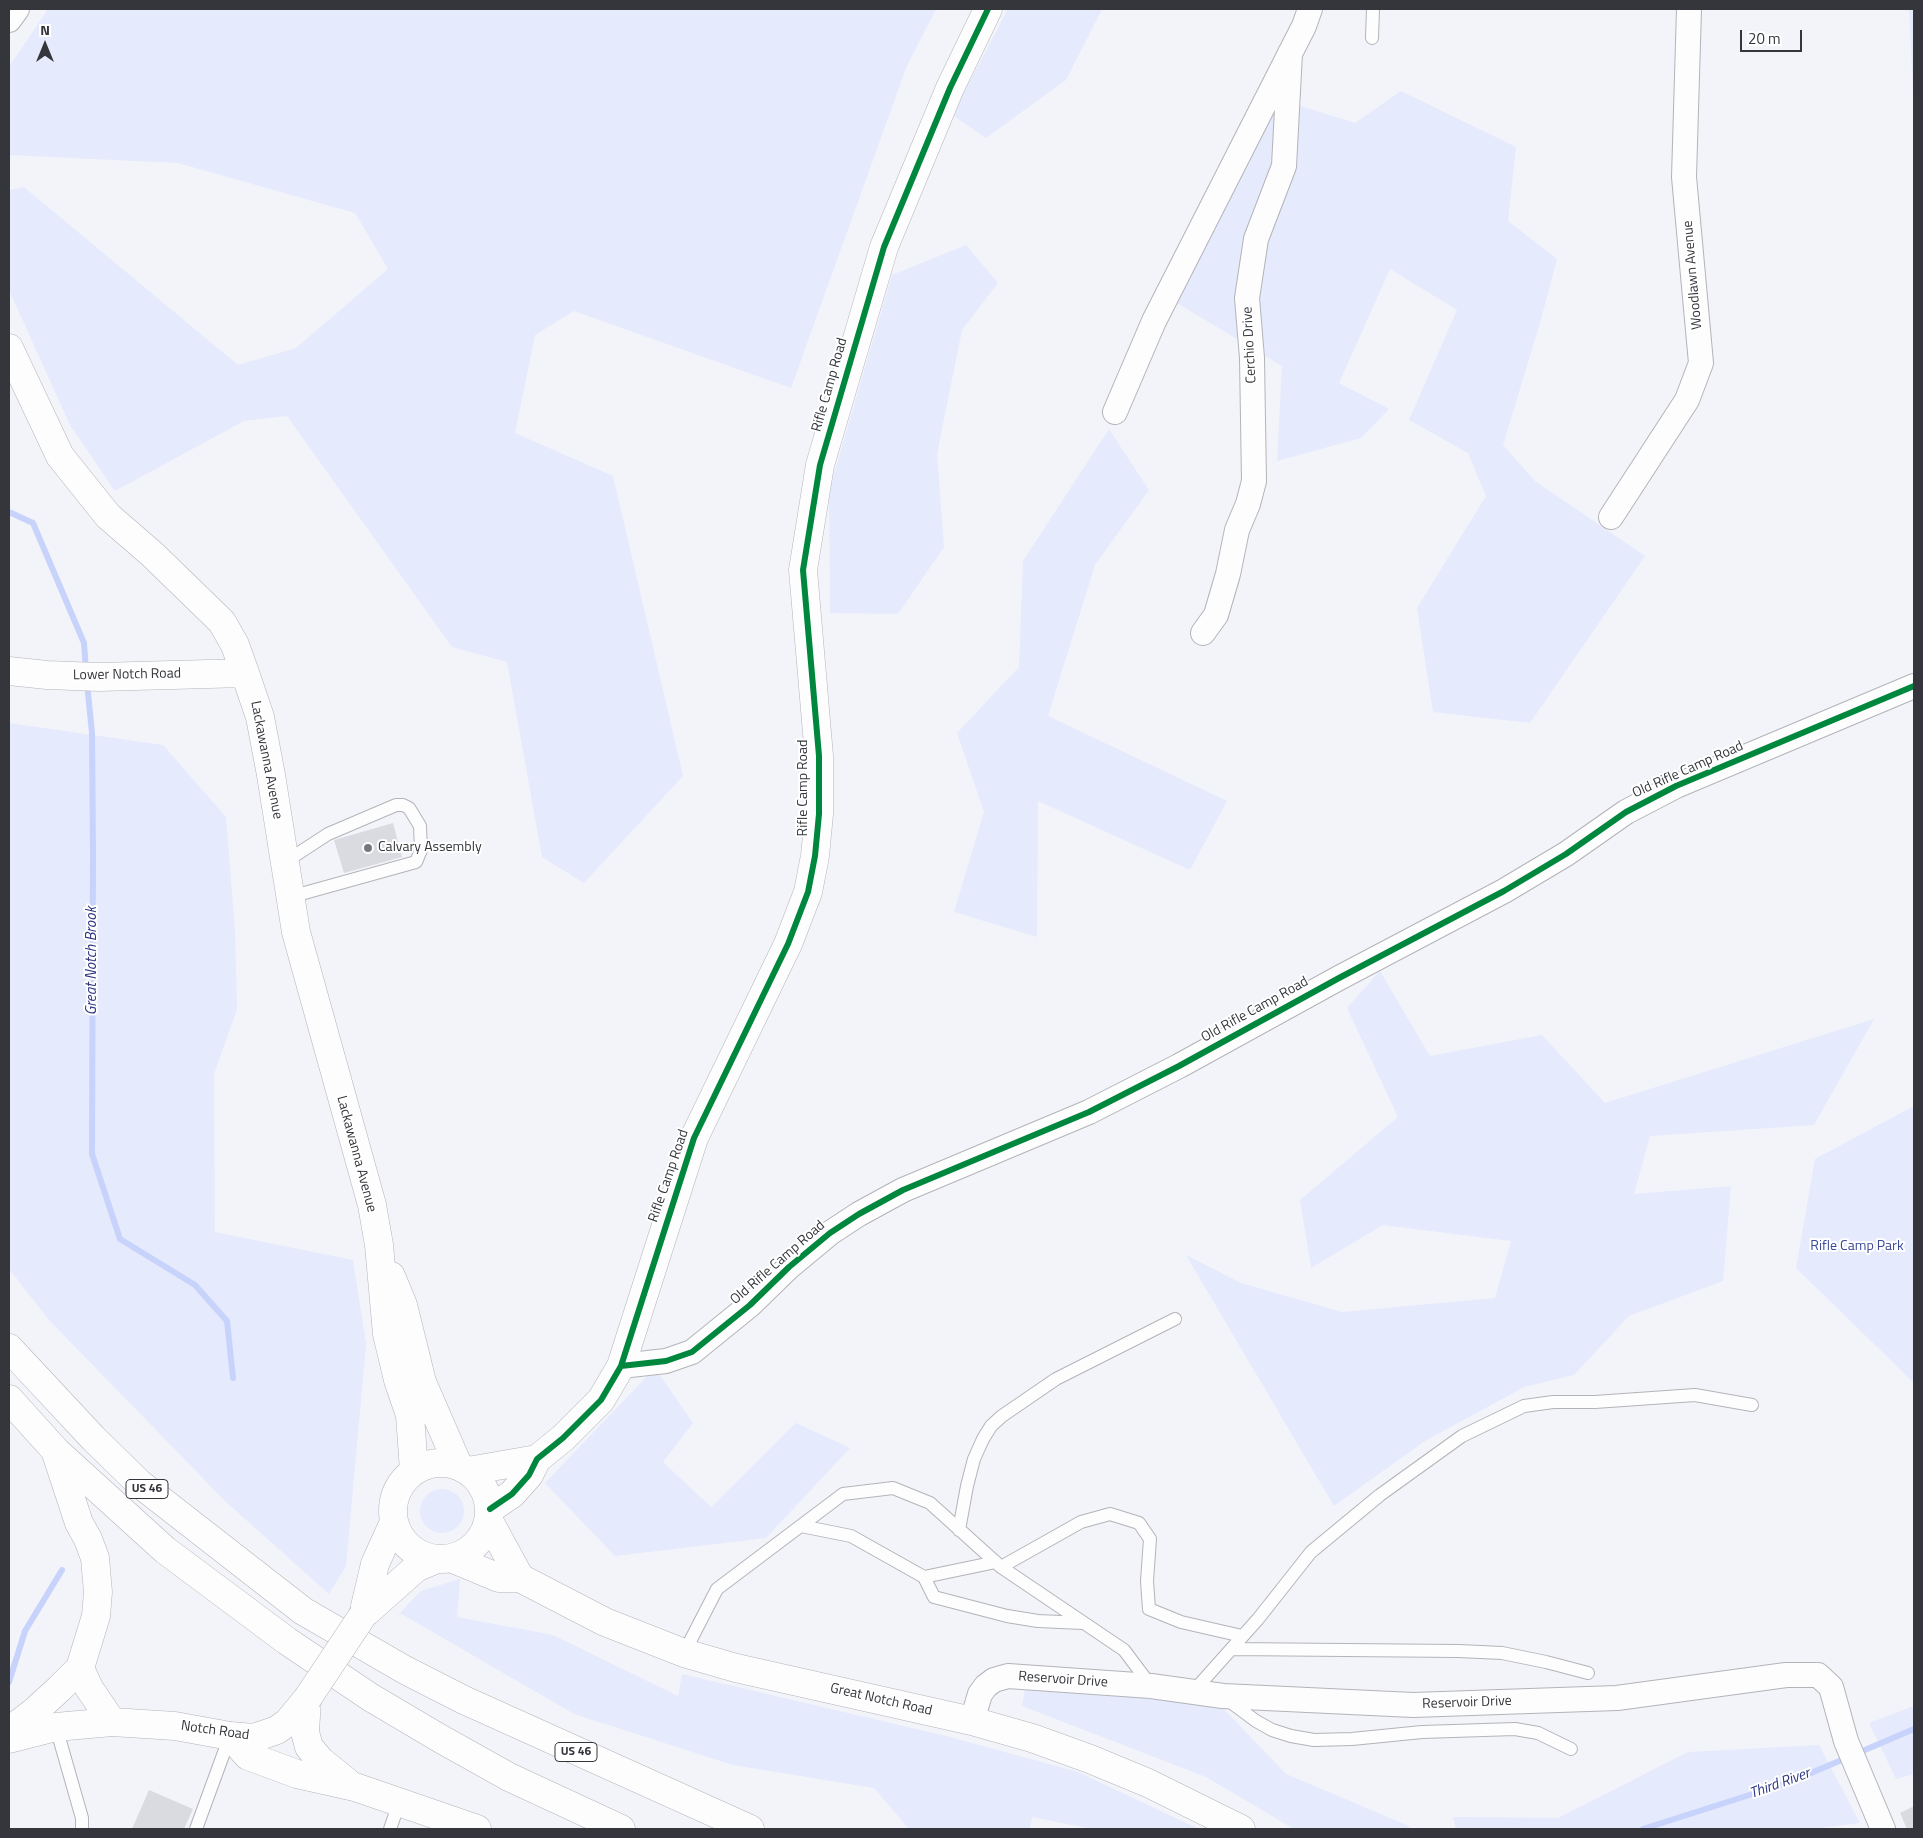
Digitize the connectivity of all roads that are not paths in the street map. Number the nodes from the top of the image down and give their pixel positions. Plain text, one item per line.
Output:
1 (17, 9) edge
2 (988, 9) edge
3 (1310, 9) edge
4 (1373, 9) edge
5 (1689, 9) edge
6 (9, 20) edge
7 (1372, 38) dead end
8 (1290, 53) junction
9 (9, 348) edge
10 (1115, 412) dead end
11 (1612, 517) dead end
12 (1203, 633) dead end
13 (9, 671) edge
14 (245, 673) junction
15 (1914, 686) edge
16 (285, 862) junction
17 (290, 897) junction
18 (379, 1244) junction
19 (1175, 1319) dead end
20 (9, 1348) edge
21 (621, 1366) junction
22 (9, 1399) edge
23 (1752, 1405) dead end
24 (56, 1451) junction
25 (537, 1459) junction
26 (463, 1468) junction
27 (414, 1471) junction
28 (489, 1515) junction
29 (394, 1522) junction
30 (801, 1526) junction
31 (959, 1530) junction
32 (444, 1558) junction
33 (998, 1565) junction
34 (924, 1577) junction
35 (520, 1578) junction
36 (363, 1614) junction
37 (1084, 1623) junction
38 (1242, 1636) junction
39 (1231, 1648) junction
40 (684, 1653) junction
41 (80, 1668) junction
42 (1588, 1673) dead end
43 (1151, 1686) junction
44 (1192, 1693) junction
45 (1224, 1696) junction
46 (307, 1699) junction
47 (972, 1721) junction
48 (112, 1722) junction
49 (56, 1727) junction
50 (9, 1731) edge
51 (230, 1736) junction
52 (9, 1739) edge
53 (1570, 1749) dead end
54 (355, 1787) junction
55 (399, 1803) junction
56 (82, 1829) edge
57 (196, 1829) edge
58 (390, 1829) edge
59 (477, 1829) edge
60 (621, 1829) edge
61 (750, 1829) edge
62 (1242, 1829) edge
63 (1883, 1829) edge

1 - 6 street
2 - 21 main road, Rifle Camp Road
3 - 8 street, Cerchio Drive
4 - 7 lane
5 - 11 street, Woodlawn Avenue
8 - 10 street, Cerchio Drive
8 - 12 street, Cerchio Drive
9 - 14 main road, Lackawanna Avenue
13 - 14 main road, Lower Notch Road
14 - 16 main road, Lackawanna Avenue
15 - 21 street, Old Rifle Camp Road
16 - 17 main road, Lackawanna Avenue
16 - 17 lane
17 - 18 main road, Lackawanna Avenue
18 - 26 main road, Lackawanna Avenue
18 - 27 main road, Lackawanna Avenue
19 - 31 lane
20 - 61 main road, US 46
21 - 25 main road, Rifle Camp Road
22 - 24 main road, US 46
23 - 38 lane
24 - 41 main road
24 - 60 main road, US 46
25 - 26 main road, Rifle Camp Road
25 - 28 main road, Rifle Camp Road
26 - 27 main road
26 - 28 main road
27 - 29 main road
28 - 32 main road
28 - 35 main road
29 - 32 main road
29 - 36 main road, Notch Road
30 - 31 lane
30 - 34 lane
30 - 40 lane
31 - 33 lane
32 - 35 main road, Great Notch Road
32 - 36 main road, Notch Road
33 - 34 lane
33 - 37 lane
33 - 38 lane
34 - 37 lane
35 - 40 main road, Great Notch Road
36 - 46 main road, Notch Road, bridge
37 - 43 lane
38 - 39 lane
39 - 42 lane
39 - 44 lane
40 - 47 main road, Great Notch Road
41 - 48 main road
41 - 50 main road
43 - 44 street, Reservoir Drive
43 - 47 street, Reservoir Drive
44 - 45 street, Reservoir Drive
45 - 53 lane
45 - 63 street, Reservoir Drive
46 - 51 main road, Notch Road
46 - 54 main road
47 - 62 main road, Great Notch Road
48 - 49 main road, Notch Road
48 - 51 main road, Notch Road
49 - 52 main road, Notch Road
49 - 56 lane
51 - 54 main road
51 - 57 lane
54 - 55 main road
55 - 58 lane
55 - 59 main road

